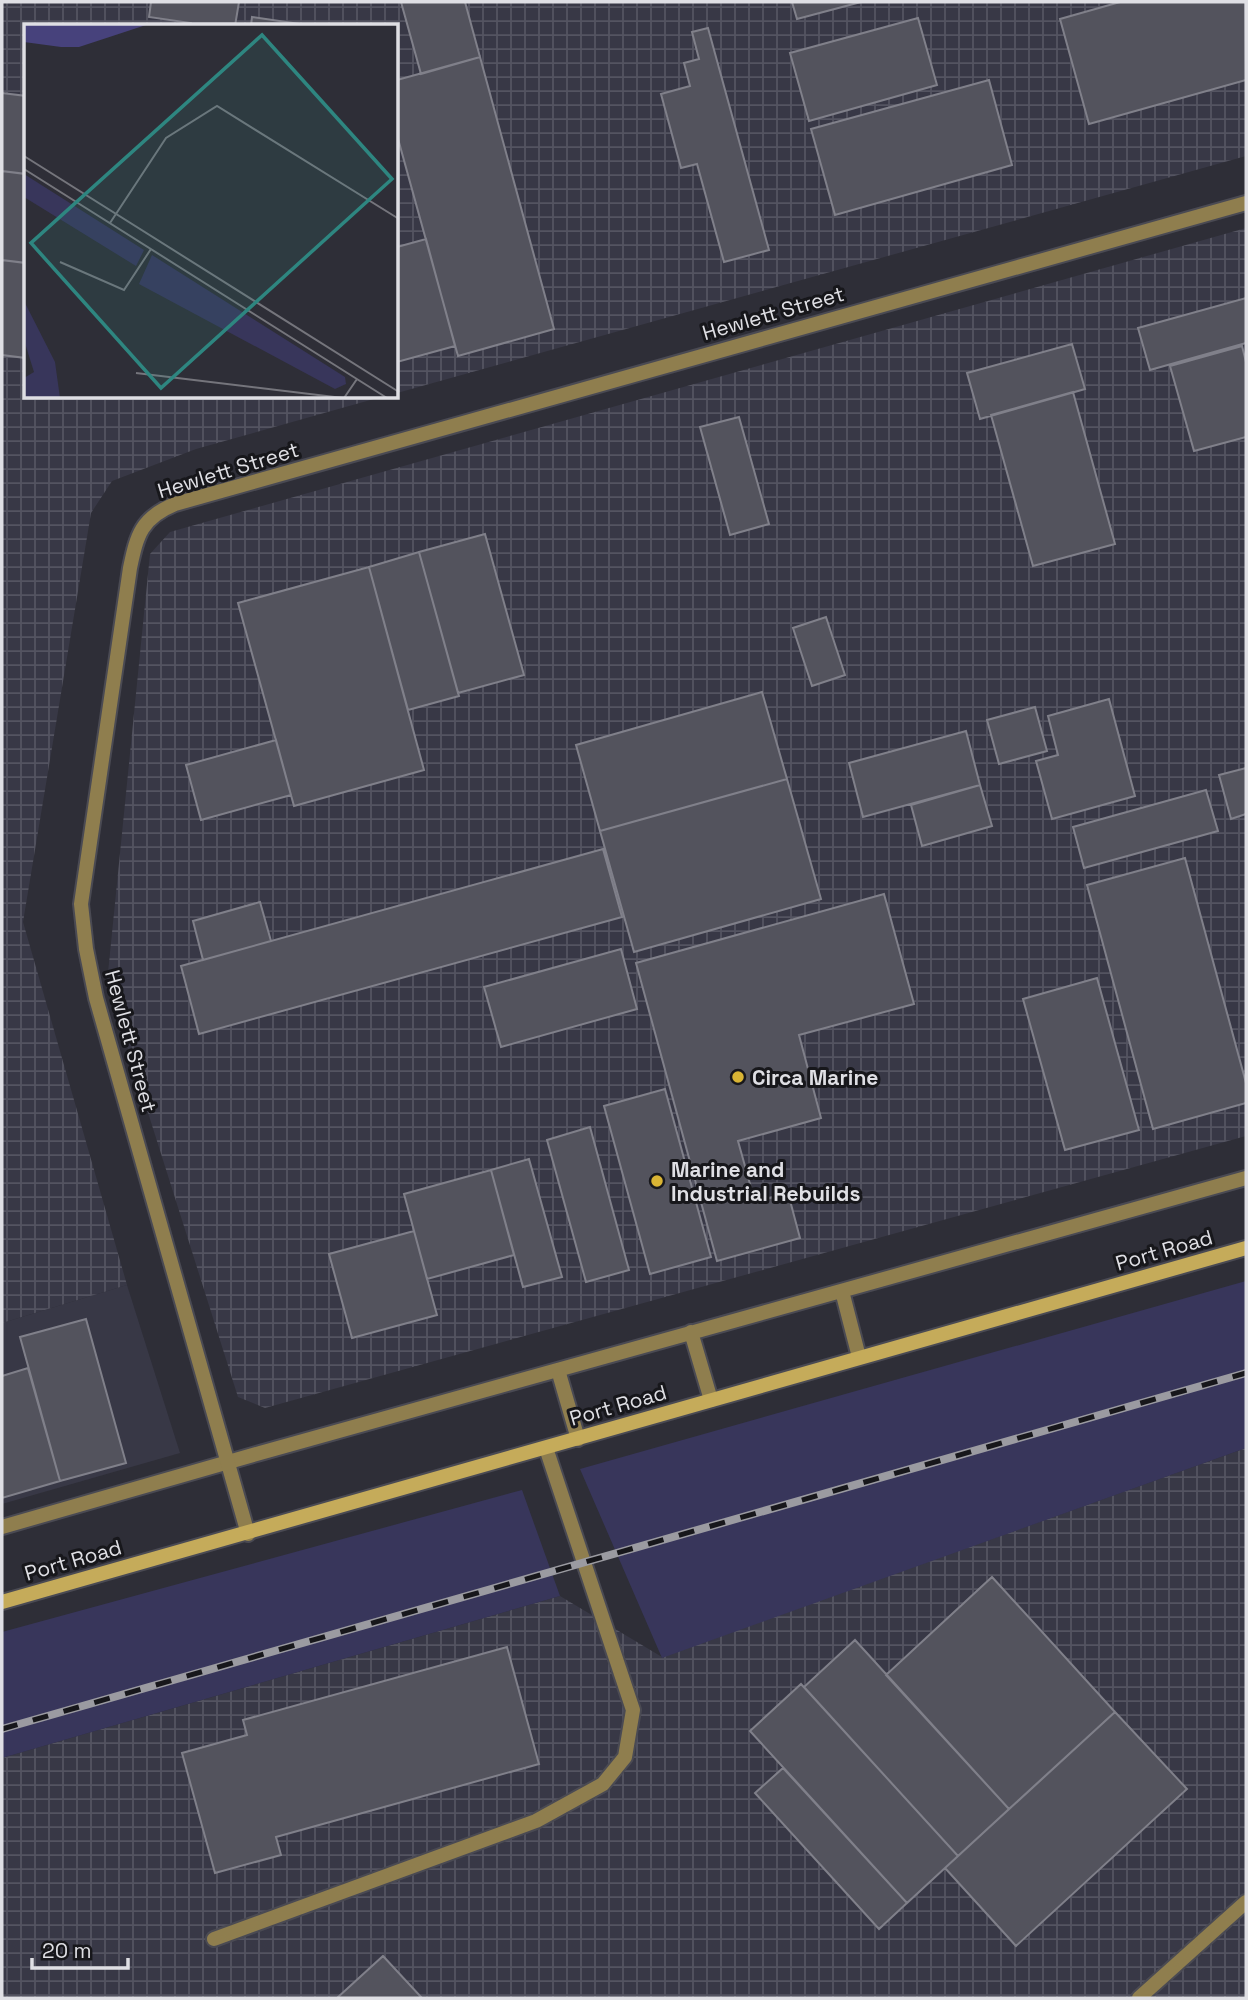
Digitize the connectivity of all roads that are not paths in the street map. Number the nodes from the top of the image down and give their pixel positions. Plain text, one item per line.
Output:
1 (1246, 203) edge
2 (1246, 1178) edge
3 (1246, 1248) edge
4 (842, 1290) junction
5 (691, 1332) junction
6 (859, 1357) junction
7 (558, 1370) junction
8 (711, 1400) junction
9 (578, 1439) junction
10 (545, 1448) junction
11 (226, 1462) junction
12 (2, 1527) edge
13 (248, 1534) junction
14 (2, 1602) edge
15 (1246, 1902) edge
16 (214, 1939) dead end
17 (1139, 1998) edge

1 - 11 street, Hewlett Street
2 - 4 street
3 - 6 main road, Port Road
4 - 5 street
4 - 6 street
5 - 7 street
5 - 8 street
6 - 8 main road, Port Road
7 - 9 street
7 - 11 street
8 - 9 main road, Port Road
9 - 10 main road, Port Road
10 - 13 main road, Port Road
10 - 16 street
11 - 12 street
11 - 13 street, Hewlett Street
13 - 14 main road, Port Road
15 - 17 street

